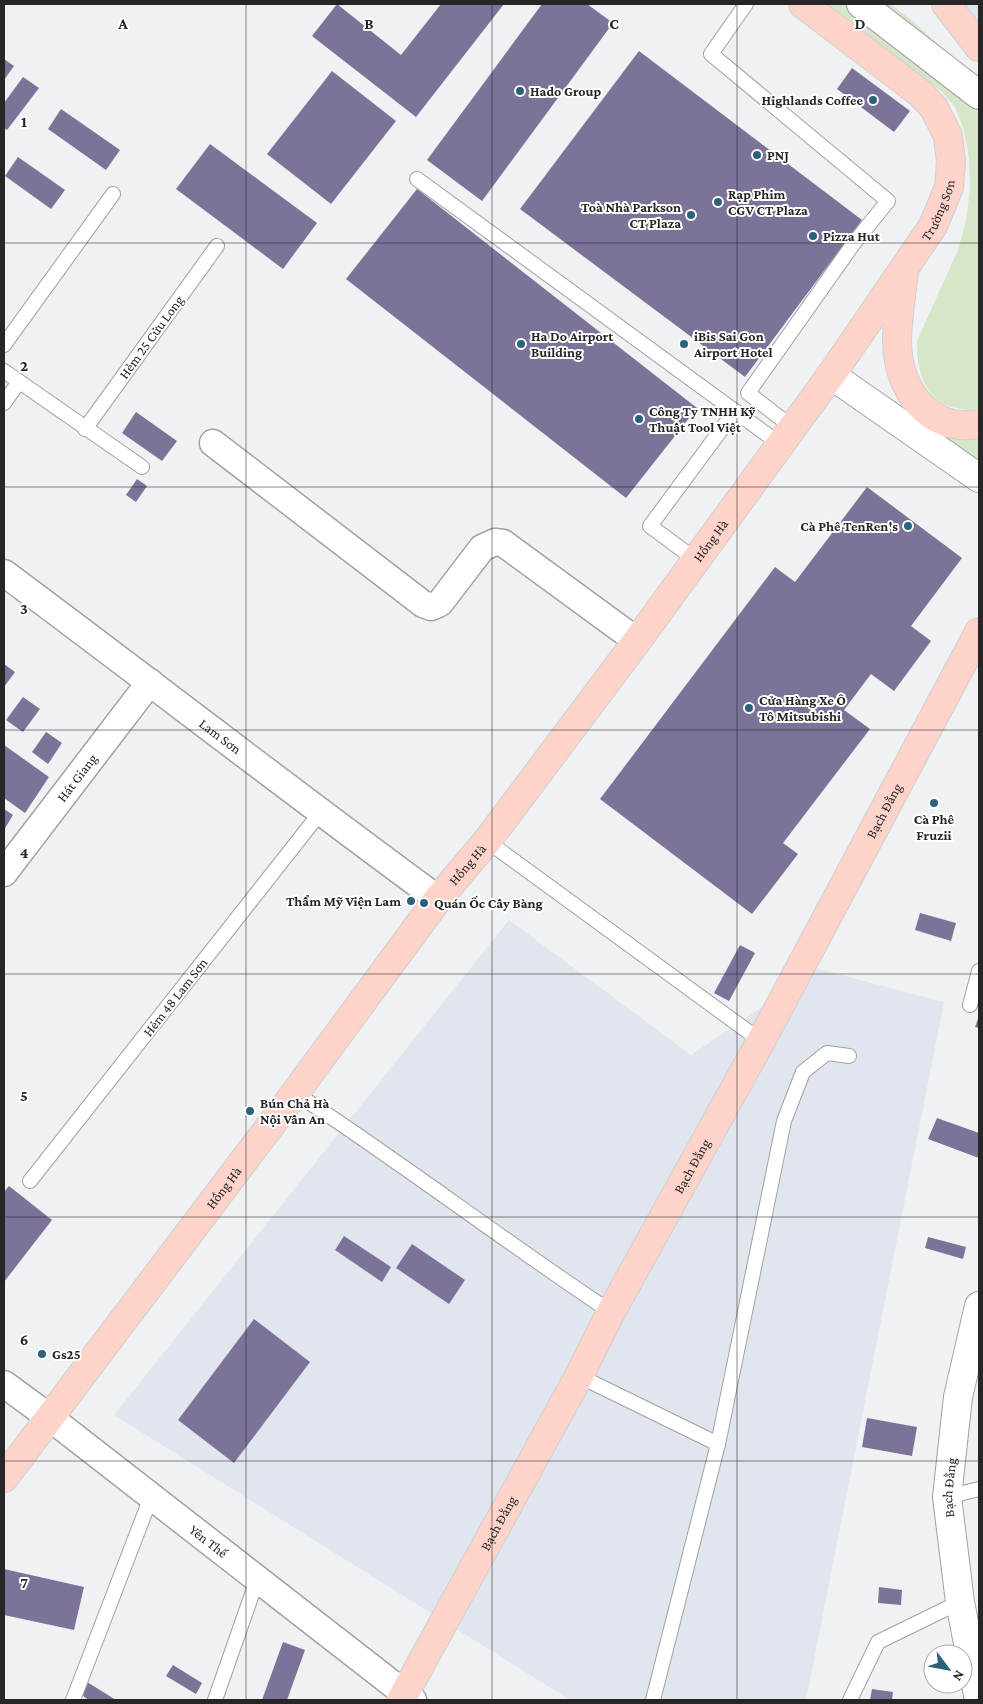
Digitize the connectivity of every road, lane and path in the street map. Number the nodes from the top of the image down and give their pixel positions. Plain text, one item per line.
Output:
1 (746, 4) edge
2 (803, 4) edge
3 (861, 4) edge
4 (946, 4) edge
5 (979, 47) edge
6 (979, 95) edge
7 (417, 179) dead end
8 (113, 194) dead end
9 (217, 246) dead end
10 (904, 268) junction
11 (4, 345) edge
12 (4, 371) edge
13 (831, 375) junction
14 (19, 382) junction
15 (4, 404) edge
16 (734, 411) junction
17 (979, 424) edge
18 (85, 429) junction
19 (786, 436) junction
20 (213, 443) dead end
21 (142, 467) dead end
22 (979, 478) edge
23 (696, 560) junction
24 (4, 573) edge
25 (979, 632) edge
26 (637, 641) junction
27 (150, 682) junction
28 (320, 813) junction
29 (487, 840) junction
30 (4, 873) edge
31 (438, 899) junction
32 (979, 971) edge
33 (970, 1005) dead end
34 (761, 1041) junction
35 (849, 1056) dead end
36 (296, 1093) junction
37 (30, 1182) dead end
38 (979, 1306) edge
39 (611, 1312) junction
40 (578, 1376) junction
41 (4, 1384) edge
42 (49, 1417) junction
43 (718, 1444) junction
44 (4, 1478) edge
45 (979, 1489) edge
46 (151, 1497) junction
47 (947, 1497) junction
48 (257, 1580) junction
49 (960, 1602) junction
50 (976, 1659) edge
51 (406, 1698) edge
52 (73, 1700) edge
53 (216, 1700) edge
54 (653, 1700) edge
55 (850, 1700) edge
56 (979, 1700) edge

1 - 19 lane
2 - 10 main road, Trường Sơn
3 - 6 street
4 - 5 main road
7 - 16 lane
8 - 11 lane
9 - 18 lane, Hẻm 25 Cửu Long
10 - 13 main road, Hồng Hà
10 - 17 main road, Trường Sơn
12 - 14 lane
13 - 19 main road, Hồng Hà
13 - 22 street
14 - 15 lane
14 - 18 lane
16 - 19 lane
16 - 23 lane
18 - 21 lane
19 - 23 main road, Hồng Hà
20 - 26 street
23 - 26 main road, Hồng Hà
24 - 27 street, Lam Sơn
25 - 34 main road, Bạch Đằng
26 - 29 main road, Hồng Hà
27 - 28 street, Lam Sơn
27 - 30 street, Hát Giang
28 - 31 street, Lam Sơn
28 - 37 lane, Hẻm 48 Lam Sơn
29 - 31 main road, Hồng Hà
29 - 34 lane
31 - 36 main road, Hồng Hà
32 - 33 lane
34 - 39 main road, Bạch Đằng
35 - 43 lane
36 - 39 lane
36 - 42 main road, Hồng Hà
38 - 47 street, Bạch Đằng
39 - 40 main road, Bạch Đằng
40 - 43 lane
40 - 51 main road, Bạch Đằng
41 - 42 street, Yên Thế
42 - 44 main road, Hồng Hà
42 - 46 street, Yên Thế
43 - 54 lane
45 - 47 lane
46 - 48 street, Yên Thế
46 - 52 lane
47 - 49 street, Bạch Đằng
48 - 51 street, Yên Thế
48 - 53 lane
49 - 50 street, Bạch Đằng
49 - 55 lane
50 - 56 street, Bạch Đằng

